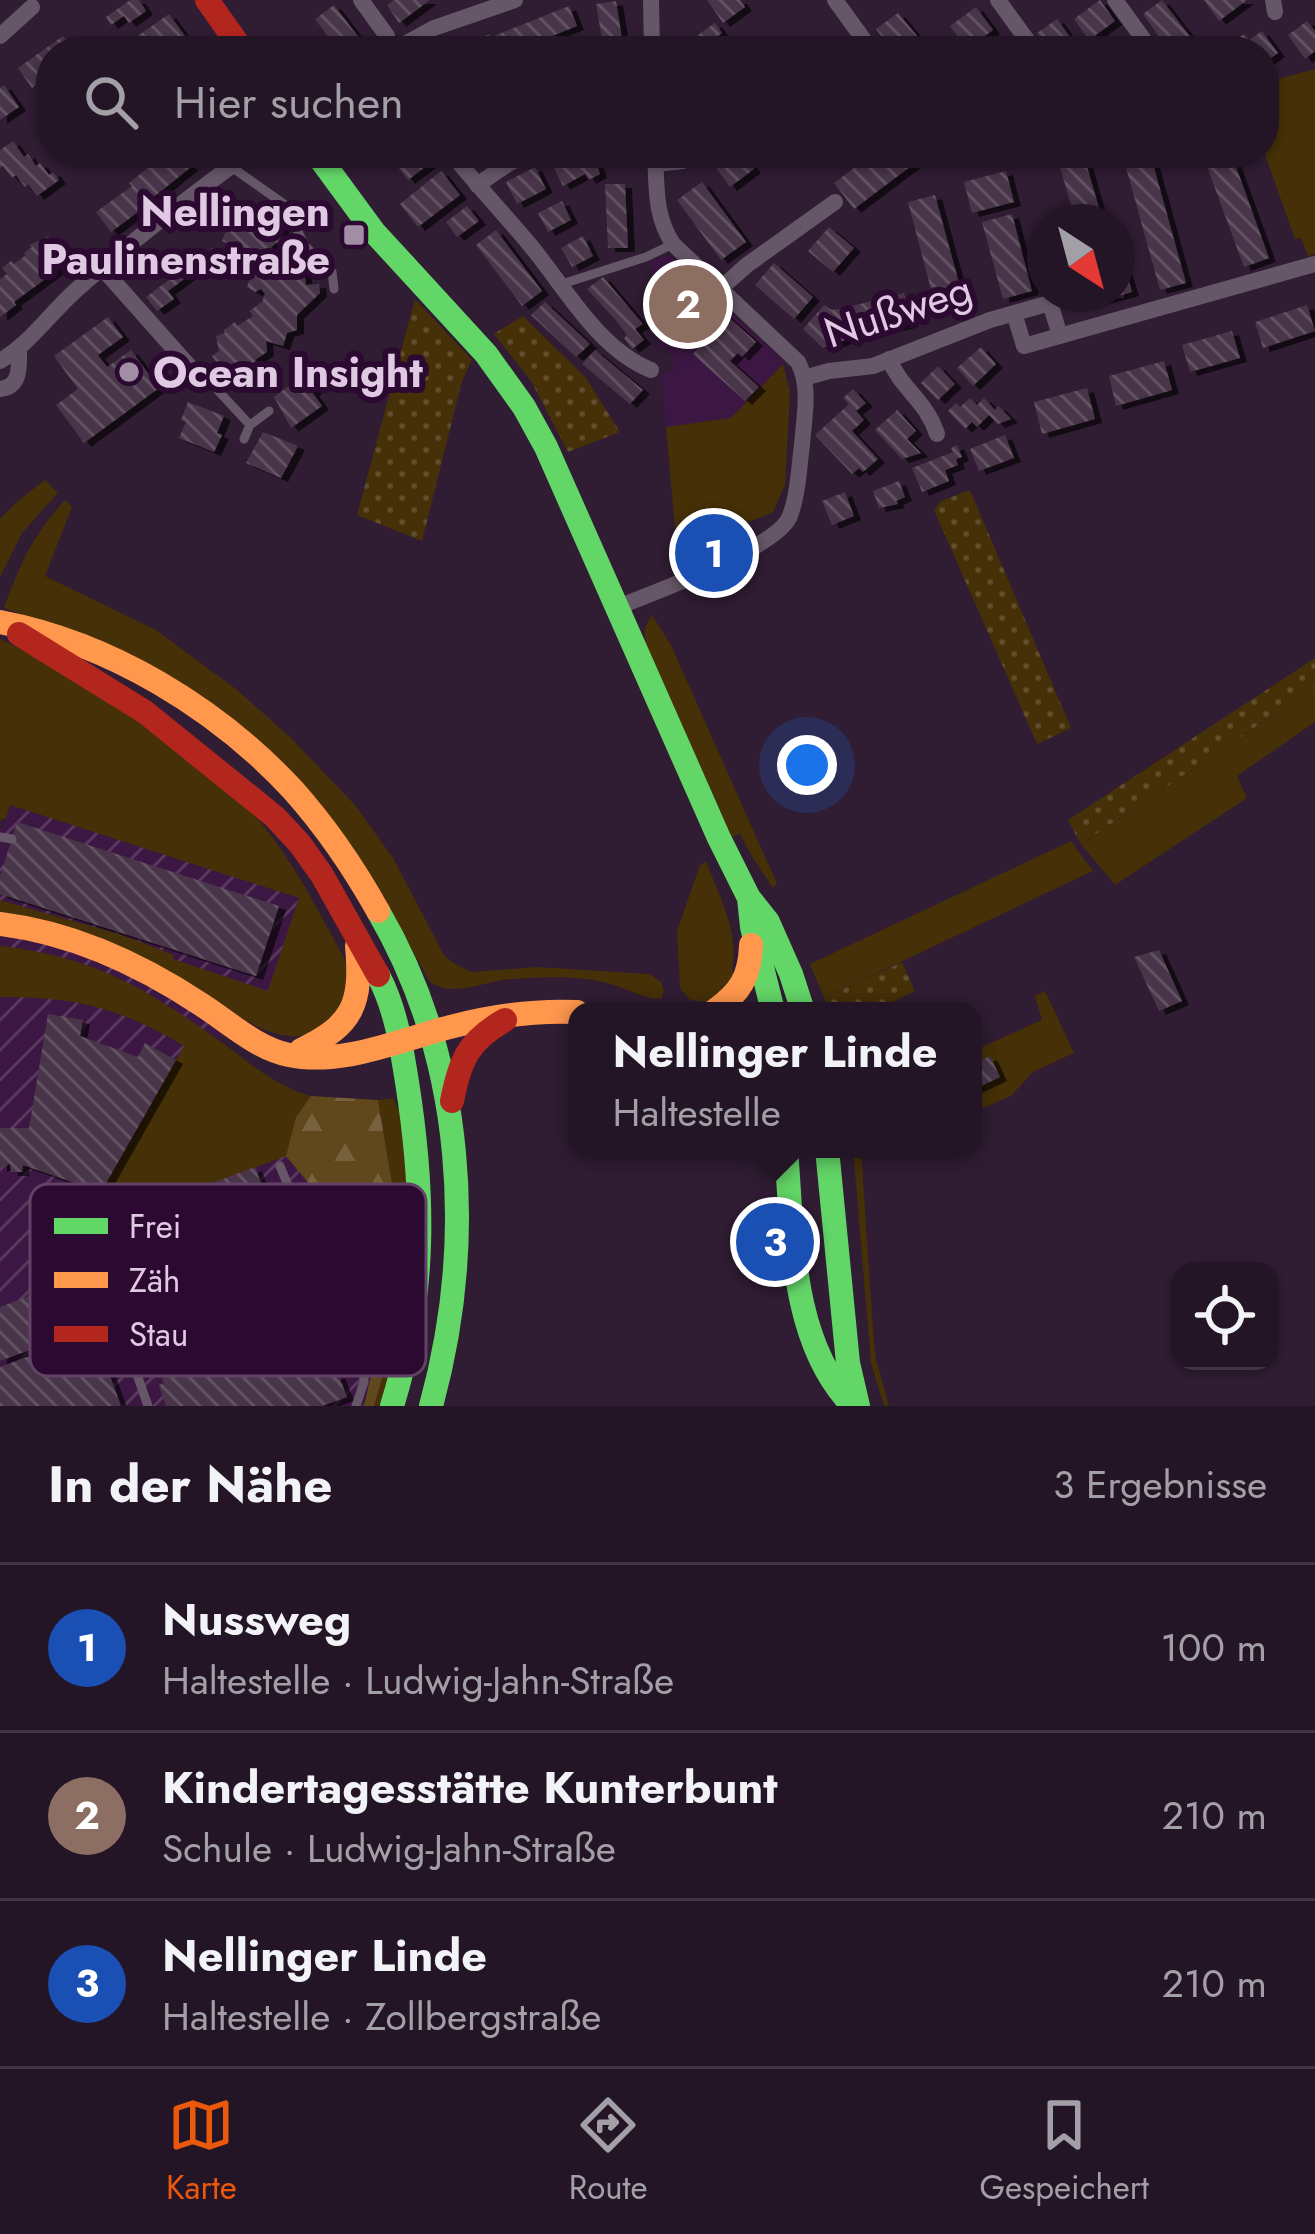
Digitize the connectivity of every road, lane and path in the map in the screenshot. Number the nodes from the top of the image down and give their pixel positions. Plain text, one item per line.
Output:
1 (207, 0) edge
2 (361, 0) edge
3 (515, 0) edge
4 (651, 0) edge
5 (835, 0) edge
6 (998, 0) edge
7 (1115, 0) edge
8 (32, 7) dead end
9 (0, 36) edge
10 (232, 36) edge
11 (387, 36) edge
12 (419, 36) edge
13 (652, 36) edge
14 (861, 36) edge
15 (1024, 36) edge
16 (1141, 36) edge
17 (227, 168) edge
18 (232, 168) edge
19 (327, 168) edge
20 (463, 168) edge
21 (503, 168) edge
22 (655, 168) edge
23 (477, 185) junction
24 (835, 202) dead end
25 (674, 244) junction
26 (1315, 264) edge
27 (102, 268) junction
28 (562, 284) junction
29 (334, 289) dead end
30 (720, 289) junction
31 (1014, 313) junction
32 (1060, 336) junction
33 (19, 350) junction
34 (889, 359) junction
35 (0, 361) edge
36 (190, 367) joint
37 (651, 370) dead end
38 (804, 378) junction
39 (0, 389) edge
40 (269, 411) dead end
41 (250, 425) junction
42 (937, 434) dead end
43 (244, 439) dead end
44 (616, 608) junction
45 (0, 622) edge
46 (749, 898) junction
47 (0, 924) edge
48 (352, 926) junction
49 (752, 937) junction
50 (727, 1002) edge
51 (771, 1002) edge
52 (800, 1002) edge
53 (524, 1012) junction
54 (568, 1012) edge
55 (431, 1032) junction
56 (400, 1040) junction
57 (287, 1054) junction
58 (451, 1116) junction
59 (787, 1158) edge
60 (828, 1158) edge
61 (280, 1166) dead end
62 (287, 1184) edge
63 (420, 1184) edge
64 (138, 1376) edge
65 (364, 1376) edge
66 (400, 1376) edge
67 (829, 1379) junction
68 (148, 1406) edge
69 (356, 1406) edge
70 (392, 1406) edge
71 (431, 1406) edge
72 (840, 1406) edge
73 (855, 1406) edge

1 - 10 main road
2 - 11 street
3 - 12 street
4 - 13 street
5 - 14 street
6 - 15 street
7 - 16 street
8 - 9 street
17 - 27 street
18 - 29 lane
19 - 44 main road
20 - 23 street
21 - 23 street
22 - 25 street
23 - 28 street
24 - 30 street
25 - 28 lane
25 - 30 street
26 - 32 street
27 - 33 street
27 - 36 street
28 - 37 street
30 - 38 street
31 - 32 street, Nußweg
31 - 32 street, Nußweg
31 - 34 street, Nußweg
33 - 35 street
33 - 39 street
34 - 38 street, Nußweg
34 - 42 street
36 - 41 lane
38 - 44 street
40 - 41 lane
41 - 43 lane
44 - 46 main road
45 - 48 main road
45 - 55 main road
46 - 49 main road
46 - 52 main road
47 - 57 main road
48 - 56 main road
48 - 57 main road
49 - 50 main road
49 - 51 main road
53 - 54 main road
53 - 55 main road
53 - 58 main road
55 - 56 main road
55 - 58 main road
56 - 57 main road
56 - 63 main road
58 - 71 main road
59 - 67 main road
60 - 73 main road
61 - 62 lane
64 - 68 lane
65 - 69 lane
66 - 70 main road
67 - 72 lane
67 - 73 main road

